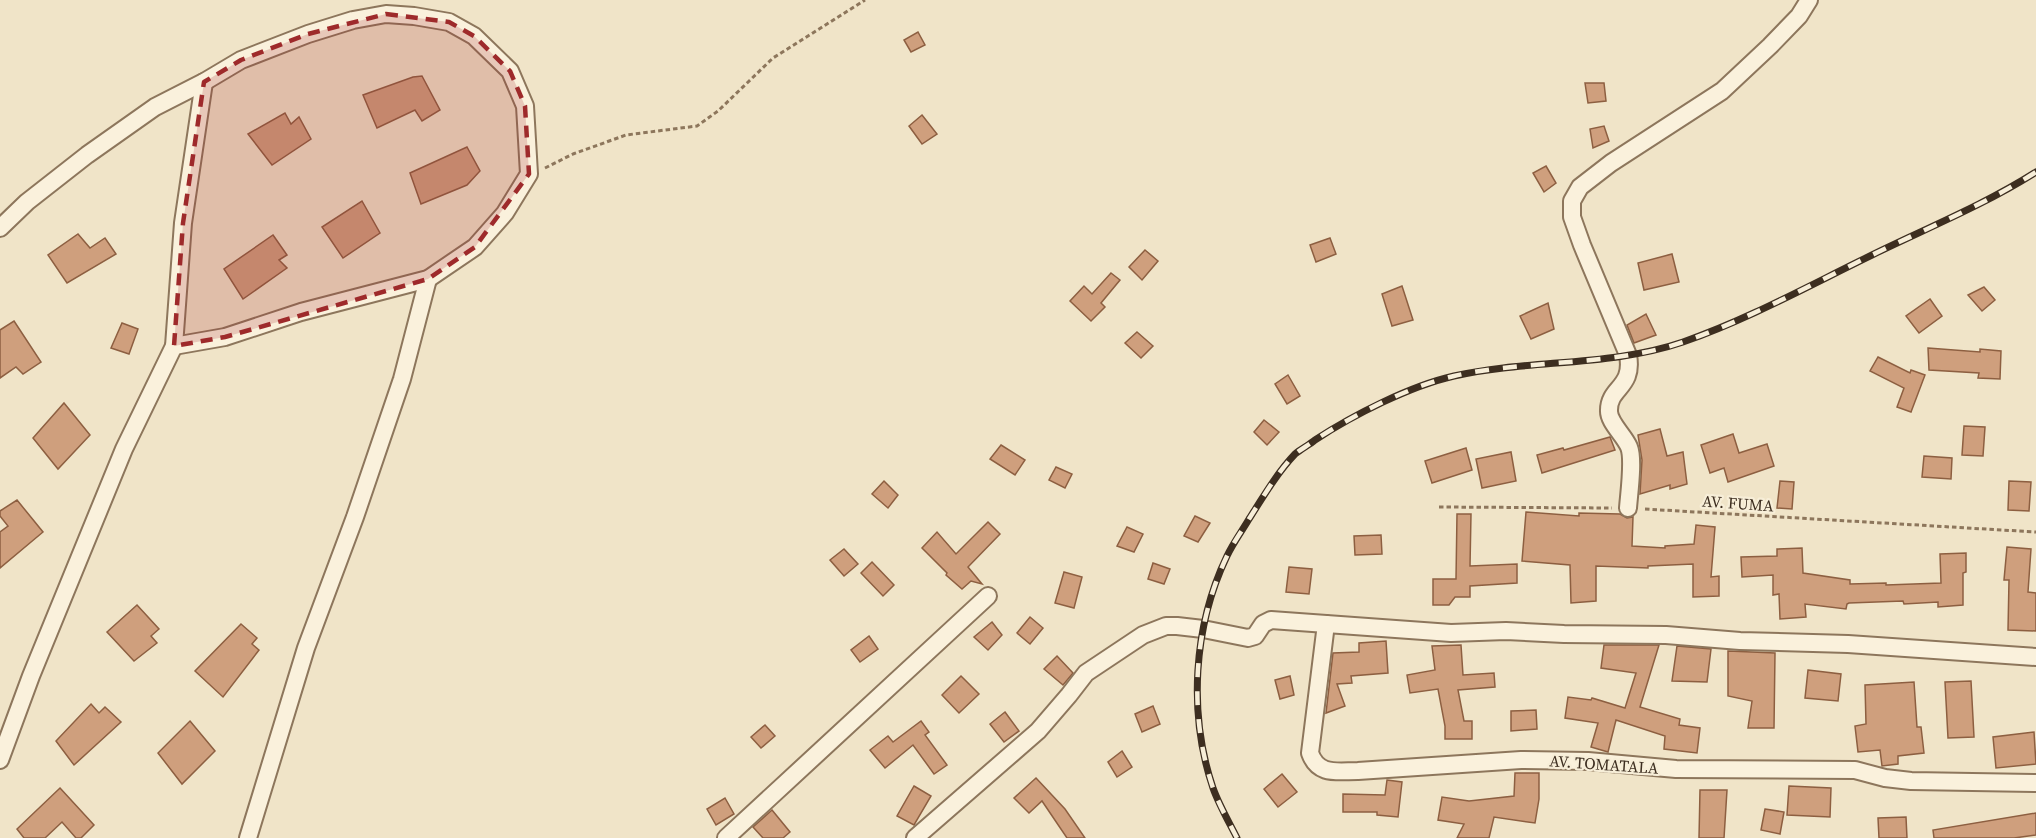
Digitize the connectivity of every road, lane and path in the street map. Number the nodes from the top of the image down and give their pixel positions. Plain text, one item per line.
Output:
1 (865, 0) edge
2 (1809, 0) edge
3 (204, 82) junction
4 (529, 174) junction
5 (0, 228) edge
6 (428, 279) junction
7 (174, 346) junction
8 (1439, 507) dead end
9 (1628, 508) junction
10 (2036, 532) edge
11 (988, 596) dead end
12 (1326, 624) junction
13 (2036, 657) edge
14 (0, 760) edge
15 (2036, 783) edge
16 (248, 838) edge
17 (726, 838) edge
18 (915, 838) edge

1 - 4 path
2 - 9 street
3 - 4 street
3 - 5 street
3 - 7 street
4 - 6 street
6 - 7 street
6 - 16 street
7 - 14 street
8 - 9 path, AV. FUMA
9 - 10 path, AV. FUMA
11 - 17 street
12 - 13 street
12 - 15 street, AV. TOMATALA
12 - 18 street

